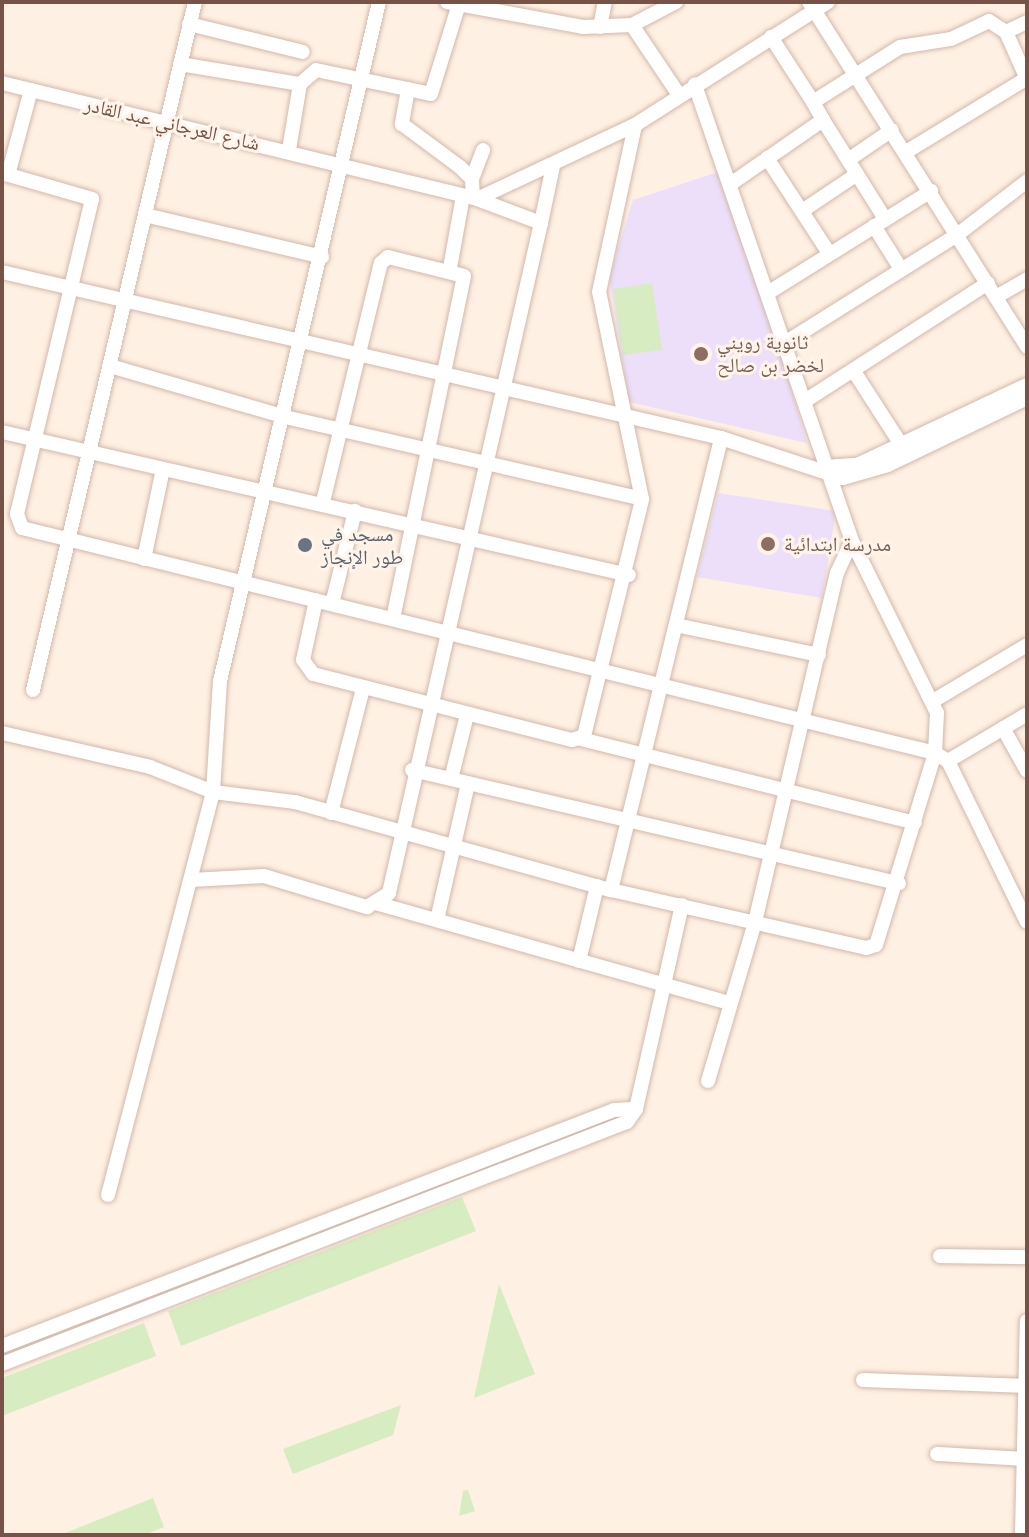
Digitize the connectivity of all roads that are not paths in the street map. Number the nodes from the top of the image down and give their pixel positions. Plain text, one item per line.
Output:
1 (195, 2) edge
2 (379, 2) edge
3 (605, 2) edge
4 (676, 2) edge
5 (828, 2) edge
6 (453, 3) edge
7 (811, 6) edge
8 (515, 8) edge
9 (1027, 22) edge
10 (189, 24) junction
11 (632, 25) junction
12 (600, 27) junction
13 (1006, 32) junction
14 (771, 37) junction
15 (303, 52) dead end
16 (180, 64) junction
17 (857, 73) junction
18 (362, 78) junction
19 (1027, 78) edge
20 (2, 83) edge
21 (300, 84) junction
22 (695, 84) junction
23 (408, 89) junction
24 (31, 90) junction
25 (679, 95) junction
26 (813, 102) junction
27 (823, 120) junction
28 (166, 124) junction
29 (635, 125) junction
30 (892, 130) junction
31 (289, 150) junction
32 (483, 150) dead end
33 (906, 152) junction
34 (767, 158) junction
35 (848, 160) junction
36 (342, 162) junction
37 (553, 166) junction
38 (5, 174) edge
39 (857, 174) junction
40 (472, 179) junction
41 (1027, 181) edge
42 (732, 183) junction
43 (931, 191) junction
44 (471, 198) junction
45 (802, 211) junction
46 (145, 215) junction
47 (879, 222) junction
48 (541, 223) junction
49 (957, 235) junction
50 (829, 253) junction
51 (322, 257) junction
52 (450, 268) junction
53 (901, 269) junction
54 (2, 272) edge
55 (1027, 279) edge
56 (988, 283) junction
57 (71, 288) junction
58 (771, 291) junction
59 (996, 297) junction
60 (125, 300) junction
61 (788, 341) junction
62 (303, 342) junction
63 (1027, 347) edge
64 (359, 355) junction
65 (110, 366) junction
66 (855, 373) junction
67 (448, 375) junction
68 (1027, 385) edge
69 (505, 388) junction
70 (1027, 398) edge
71 (808, 399) junction
72 (623, 415) junction
73 (285, 417) junction
74 (340, 430) junction
75 (2, 432) edge
76 (721, 438) junction
77 (33, 439) junction
78 (902, 446) junction
79 (432, 451) junction
80 (90, 453) junction
81 (487, 464) junction
82 (163, 469) junction
83 (829, 470) junction
84 (268, 490) junction
85 (642, 499) junction
86 (323, 502) junction
87 (355, 511) junction
88 (416, 526) junction
89 (469, 540) junction
90 (69, 541) junction
91 (852, 541) junction
92 (144, 559) junction
93 (629, 575) junction
94 (246, 584) junction
95 (316, 600) junction
96 (332, 604) junction
97 (393, 618) junction
98 (676, 625) junction
99 (446, 630) junction
100 (1027, 645) edge
101 (819, 655) junction
102 (601, 671) junction
103 (661, 684) junction
104 (363, 688) junction
105 (33, 690) dead end
106 (933, 701) junction
107 (427, 705) junction
108 (1027, 714) edge
109 (467, 715) junction
110 (806, 718) junction
111 (1003, 728) junction
112 (2, 733) edge
113 (581, 739) junction
114 (643, 757) junction
115 (941, 757) junction
116 (412, 770) junction
117 (1027, 771) edge
118 (451, 779) junction
119 (468, 783) junction
120 (213, 792) junction
121 (787, 792) junction
122 (331, 813) junction
123 (628, 821) junction
124 (915, 823) junction
125 (398, 833) junction
126 (452, 847) junction
127 (772, 854) junction
128 (191, 880) junction
129 (899, 883) junction
130 (604, 888) junction
131 (379, 904) junction
132 (682, 905) junction
133 (437, 920) junction
134 (755, 922) junction
135 (1027, 922) edge
136 (579, 961) junction
137 (660, 984) junction
138 (729, 1003) junction
139 (708, 1081) dead end
140 (636, 1109) junction
141 (108, 1195) dead end
142 (940, 1256) dead end
143 (1027, 1257) edge
144 (1027, 1321) edge
145 (2, 1346) edge
146 (2, 1364) edge
147 (863, 1380) dead end
148 (1026, 1386) edge
149 (937, 1454) dead end
150 (1025, 1459) edge
151 (1022, 1535) edge

1 - 10 street
2 - 18 street
3 - 12 street
4 - 11 street
5 - 7 street
6 - 8 street
6 - 23 street
7 - 14 street
7 - 17 street
8 - 12 street
9 - 13 street
10 - 15 street
10 - 16 street
11 - 12 street
11 - 25 street
13 - 17 street
13 - 19 street
14 - 22 street
14 - 26 street
16 - 21 street
16 - 28 street
17 - 26 street
17 - 30 street
18 - 21 street
18 - 23 street
18 - 36 street
19 - 33 street
20 - 24 street, شارع العرجاني عبد القادر
21 - 31 street
22 - 25 street
22 - 42 street
23 - 40 street
24 - 28 street, شارع العرجاني عبد القادر
24 - 38 street
25 - 29 street
26 - 27 street
27 - 34 street
27 - 35 street
28 - 31 street, شارع العرجاني عبد القادر
28 - 46 street
29 - 37 street
29 - 72 street
30 - 33 street
30 - 35 street
31 - 36 street, شارع العرجاني عبد القادر
32 - 40 street
33 - 43 street
34 - 42 street
34 - 45 street
35 - 39 street
36 - 44 street, شارع العرجاني عبد القادر
36 - 51 street
37 - 44 street
37 - 48 street
38 - 57 street
39 - 45 street
39 - 47 street
40 - 44 street
41 - 49 street
42 - 58 street
43 - 47 street
43 - 49 street
44 - 48 street, شارع العرجاني عبد القادر
44 - 52 street
45 - 50 street
46 - 51 street
46 - 60 street
47 - 50 street
47 - 53 street
48 - 69 street
49 - 53 street
49 - 56 street
50 - 58 street
51 - 62 street
52 - 64 street
52 - 67 street
53 - 61 street
54 - 57 street
55 - 59 street
56 - 59 street
56 - 66 street
57 - 60 street
57 - 77 street
58 - 61 street
59 - 63 street
60 - 62 street
60 - 65 street
61 - 71 street
62 - 64 street
62 - 73 street
64 - 67 street
64 - 74 street
65 - 73 street
65 - 80 street
66 - 71 street
66 - 78 street
67 - 69 street
67 - 79 street
68 - 78 street
69 - 72 street
69 - 81 street
70 - 83 street
71 - 83 street
72 - 76 street
72 - 85 street
73 - 74 street
73 - 84 street
74 - 79 street
74 - 86 street
75 - 77 street
76 - 83 street
76 - 98 street
77 - 80 street
77 - 90 street
78 - 83 street
79 - 81 street
79 - 88 street
80 - 82 street
80 - 90 street
81 - 85 street
81 - 89 street
82 - 84 street
82 - 92 street
83 - 91 street
84 - 86 street
84 - 94 street
85 - 93 street
86 - 87 street
87 - 88 street
87 - 96 street
88 - 89 street
88 - 97 street
89 - 93 street
89 - 99 street
90 - 92 street
90 - 105 street
91 - 101 street
91 - 106 street
92 - 94 street
93 - 102 street
94 - 95 street
94 - 120 street
95 - 96 street
95 - 104 street
96 - 97 street
97 - 99 street
98 - 101 street
98 - 103 street
99 - 102 street
99 - 107 street
100 - 106 street
101 - 110 street
102 - 103 street
102 - 113 street
103 - 110 street
103 - 114 street
104 - 107 street
104 - 122 street
106 - 115 street
107 - 109 street
107 - 116 street
108 - 111 street
109 - 113 street
109 - 118 street
110 - 115 street
110 - 121 street
111 - 115 street
111 - 117 street
112 - 120 street
113 - 114 street
114 - 121 street
114 - 123 street
115 - 124 street
115 - 135 street
116 - 118 street
116 - 125 street
118 - 119 street
119 - 123 street
119 - 126 street
120 - 122 street
120 - 128 street
121 - 124 street
121 - 127 street
122 - 125 street
123 - 127 street
123 - 130 street
124 - 129 street
125 - 126 street
125 - 131 street
126 - 130 street
126 - 133 street
127 - 129 street
127 - 134 street
128 - 131 street
128 - 141 street
129 - 134 street
130 - 132 street
130 - 136 street
131 - 133 street
132 - 134 street
132 - 137 street
133 - 136 street
134 - 138 street
136 - 137 street
137 - 138 street
137 - 140 street
138 - 139 street
140 - 145 street
140 - 146 street
142 - 143 street
144 - 148 street
147 - 148 street
148 - 150 street
149 - 150 street
150 - 151 street

